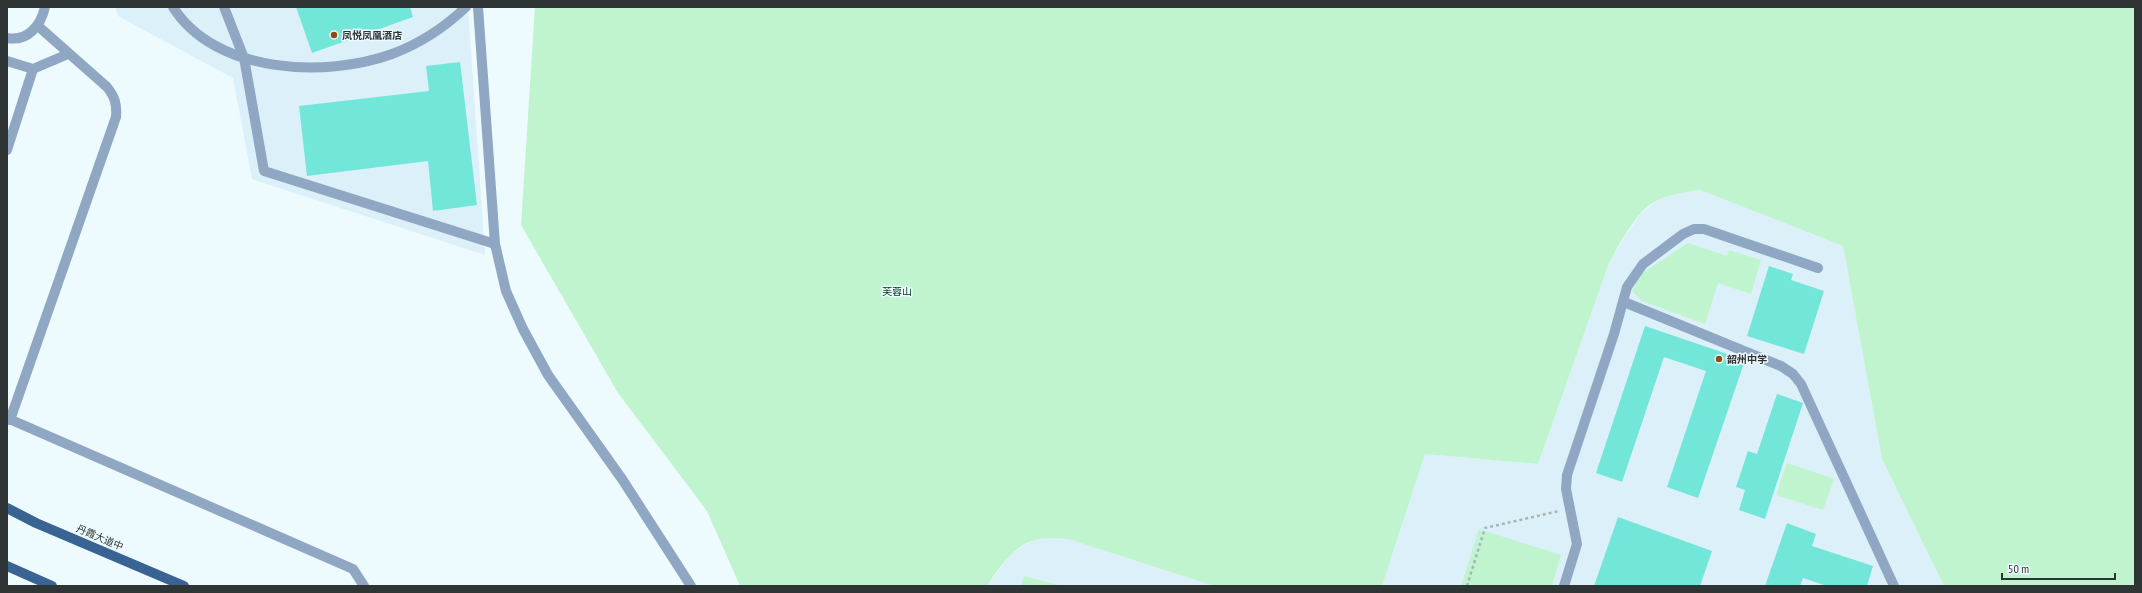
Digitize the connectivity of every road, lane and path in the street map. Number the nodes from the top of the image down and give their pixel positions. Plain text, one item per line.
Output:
1 (45, 7) edge
2 (173, 7) edge
3 (224, 7) edge
4 (466, 7) edge
5 (478, 7) edge
6 (38, 26) junction
7 (7, 38) edge
8 (68, 54) junction
9 (244, 58) junction
10 (7, 61) edge
11 (33, 69) junction
12 (7, 150) edge
13 (495, 244) junction
14 (1818, 268) dead end
15 (1624, 302) junction
16 (9, 419) edge
17 (7, 508) edge
18 (1570, 509) junction
19 (7, 566) edge
20 (52, 586) edge
21 (184, 586) edge
22 (364, 586) edge
23 (692, 586) edge
24 (1467, 586) edge
25 (1564, 586) edge
26 (1894, 586) edge

1 - 6 street
2 - 9 street
3 - 9 street
4 - 9 street
5 - 13 street
6 - 7 street
6 - 8 street
8 - 11 street
8 - 16 street
9 - 13 street
10 - 11 street
11 - 12 street
13 - 23 street
14 - 15 street
15 - 18 street
15 - 26 street
16 - 22 street
17 - 21 main road, 丹霞大道中
18 - 24 path
18 - 25 street
19 - 20 main road

